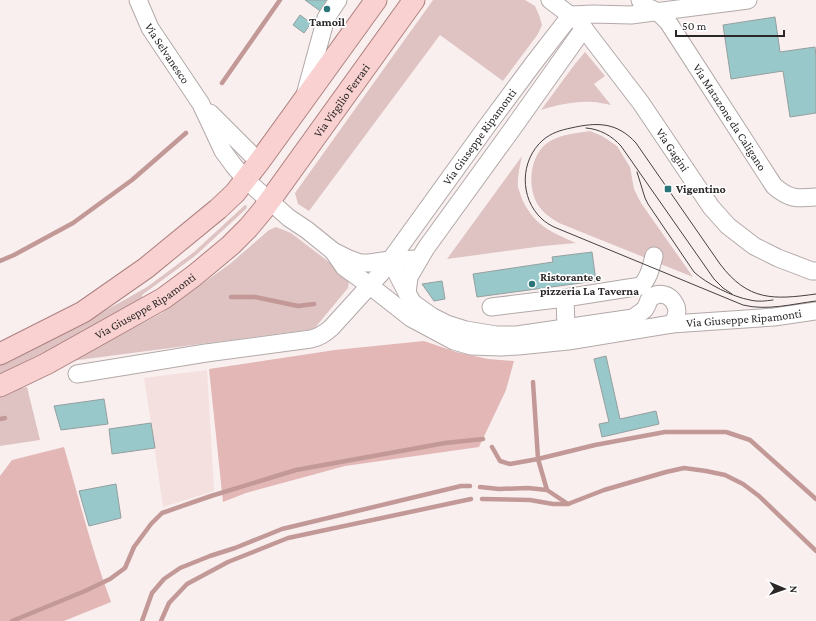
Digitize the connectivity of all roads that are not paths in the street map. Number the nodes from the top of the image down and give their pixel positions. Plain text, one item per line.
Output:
1 (138, 0) edge
2 (338, 0) edge
3 (376, 0) edge
4 (414, 0) edge
5 (550, 0) edge
6 (640, 0) edge
7 (748, 0) edge
8 (658, 12) junction
9 (571, 15) junction
10 (631, 16) junction
11 (584, 28) junction
12 (303, 101) junction
13 (201, 104) junction
14 (259, 162) junction
15 (246, 180) junction
16 (816, 197) edge
17 (270, 200) junction
18 (333, 252) junction
19 (654, 256) dead end
20 (419, 258) junction
21 (390, 260) junction
22 (816, 271) edge
23 (369, 285) junction
24 (407, 293) junction
25 (565, 298) junction
26 (491, 307) dead end
27 (816, 311) edge
28 (672, 324) junction
29 (567, 334) junction
30 (0, 354) edge
31 (77, 374) dead end
32 (0, 386) edge

1 - 13 street, Via Selvanesco
2 - 12 street
3 - 12 main road
4 - 17 main road, Via Virgilio Ferrari
5 - 9 street, Via Gagini
6 - 8 street, Via Matazone da Caligano
7 - 8 street
8 - 10 street
8 - 16 street, Via Matazone da Caligano
9 - 10 street
9 - 11 street, Via Gagini
9 - 21 street, Via Giuseppe Ripamonti
10 - 11 street
11 - 20 street, Via Giuseppe Ripamonti
11 - 22 street, Via Gagini
12 - 14 main road
13 - 14 street, Via Selvanesco
13 - 15 street, Via Selvanesco
14 - 15 main road
15 - 17 street, Via Giuseppe Ripamonti
15 - 30 main road
17 - 18 street, Via Giuseppe Ripamonti
17 - 32 main road, Via Giuseppe Ripamonti
18 - 21 street, Via Giuseppe Ripamonti
18 - 23 street, Via Giuseppe Ripamonti
19 - 25 street
20 - 21 street, Via Giuseppe Ripamonti
20 - 24 street, Via Giuseppe Ripamonti
21 - 23 street, Via Giuseppe Ripamonti
21 - 24 street, Via Giuseppe Ripamonti
23 - 29 street, Via Giuseppe Ripamonti
23 - 31 street, Via Giuseppe Ripamonti
24 - 29 street, Via Giuseppe Ripamonti
25 - 26 street
25 - 29 street
27 - 28 street, Via Giuseppe Ripamonti
28 - 29 street, Via Giuseppe Ripamonti
28 - 29 street, Via Giuseppe Ripamonti

